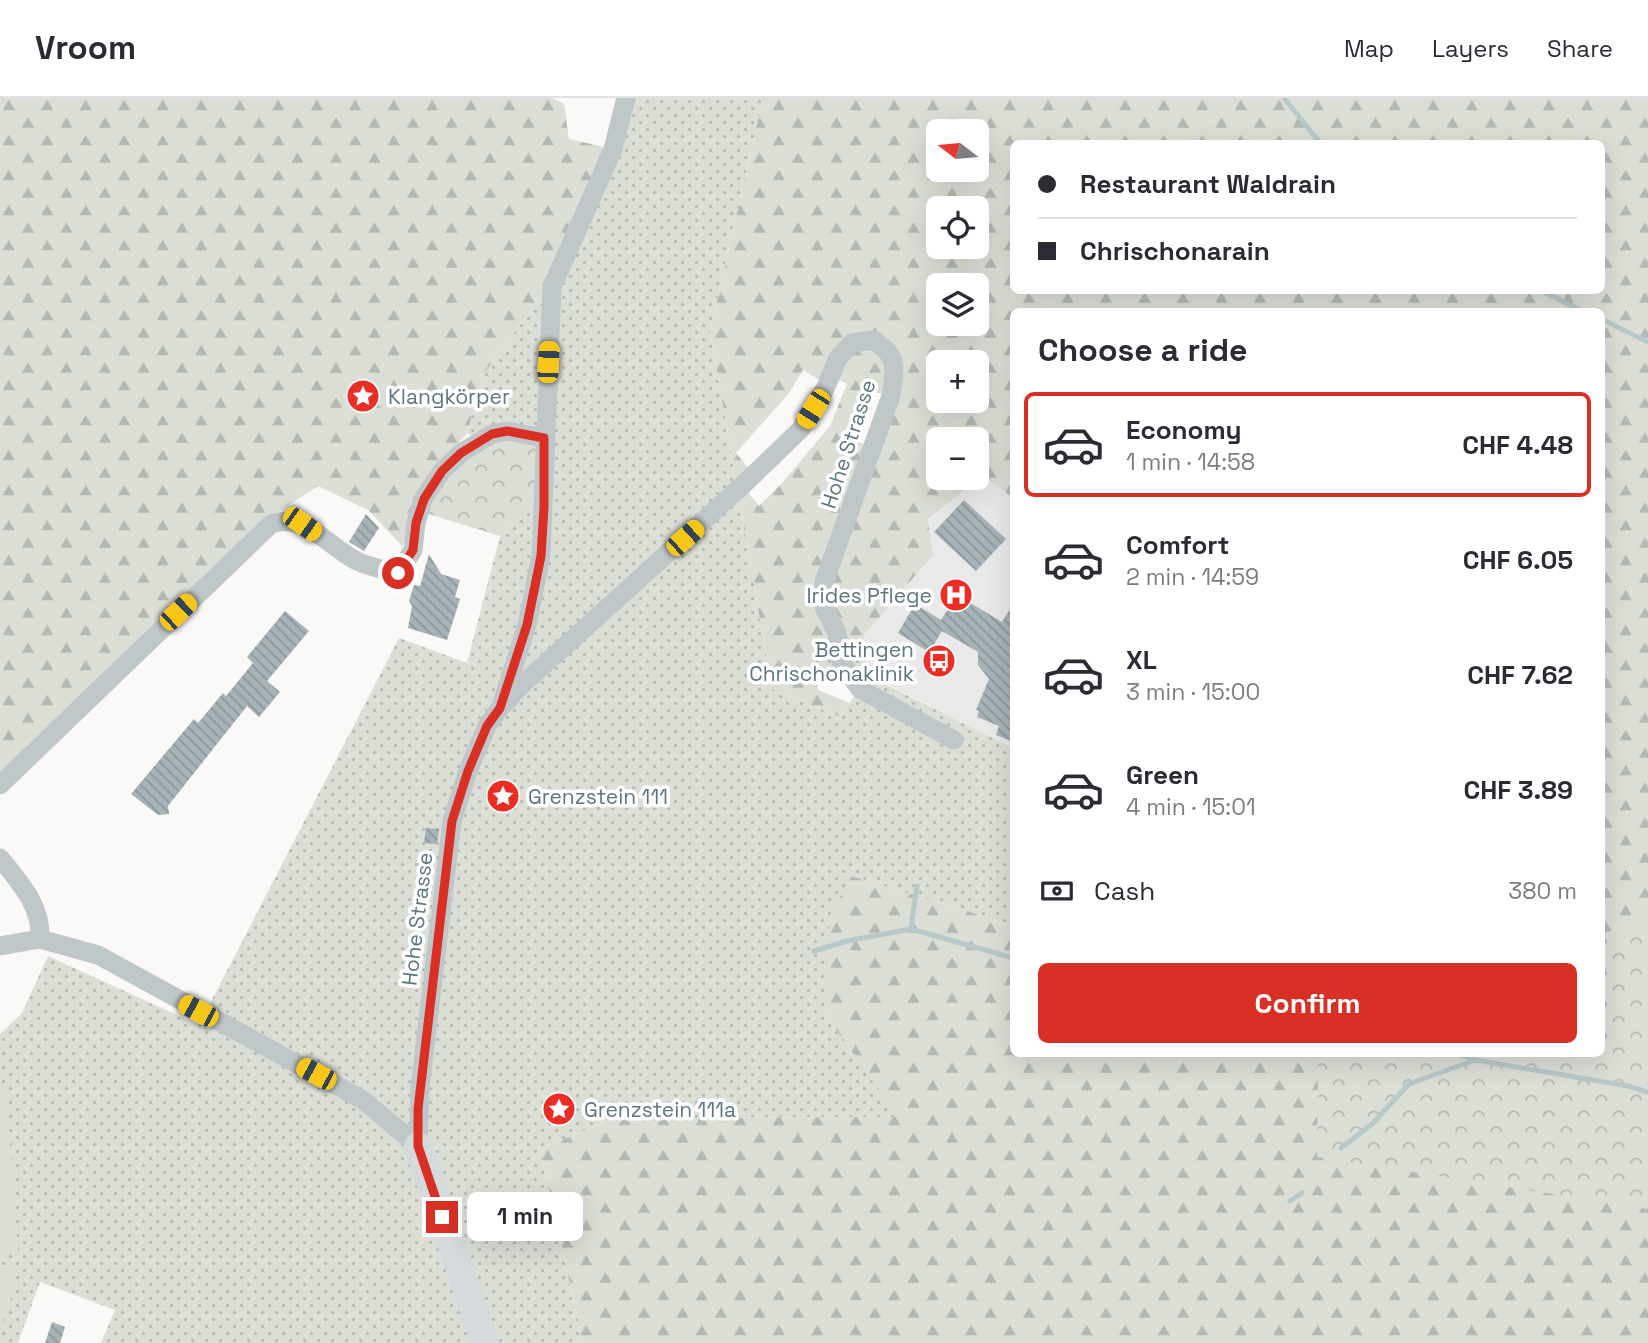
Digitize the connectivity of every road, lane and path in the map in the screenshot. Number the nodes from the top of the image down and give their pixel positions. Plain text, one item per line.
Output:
1 (625, 98) edge
2 (544, 438) junction
3 (500, 708) junction
4 (954, 740) dead end
5 (0, 785) edge
6 (0, 858) edge
7 (40, 939) junction
8 (0, 946) edge
9 (418, 1146) junction
10 (485, 1343) edge

1 - 2 street, Hohe Strasse
2 - 3 street, Hohe Strasse
2 - 5 street
3 - 4 street, Hohe Strasse
3 - 9 street, Hohe Strasse
6 - 7 street
7 - 8 street
7 - 9 street
9 - 10 street

